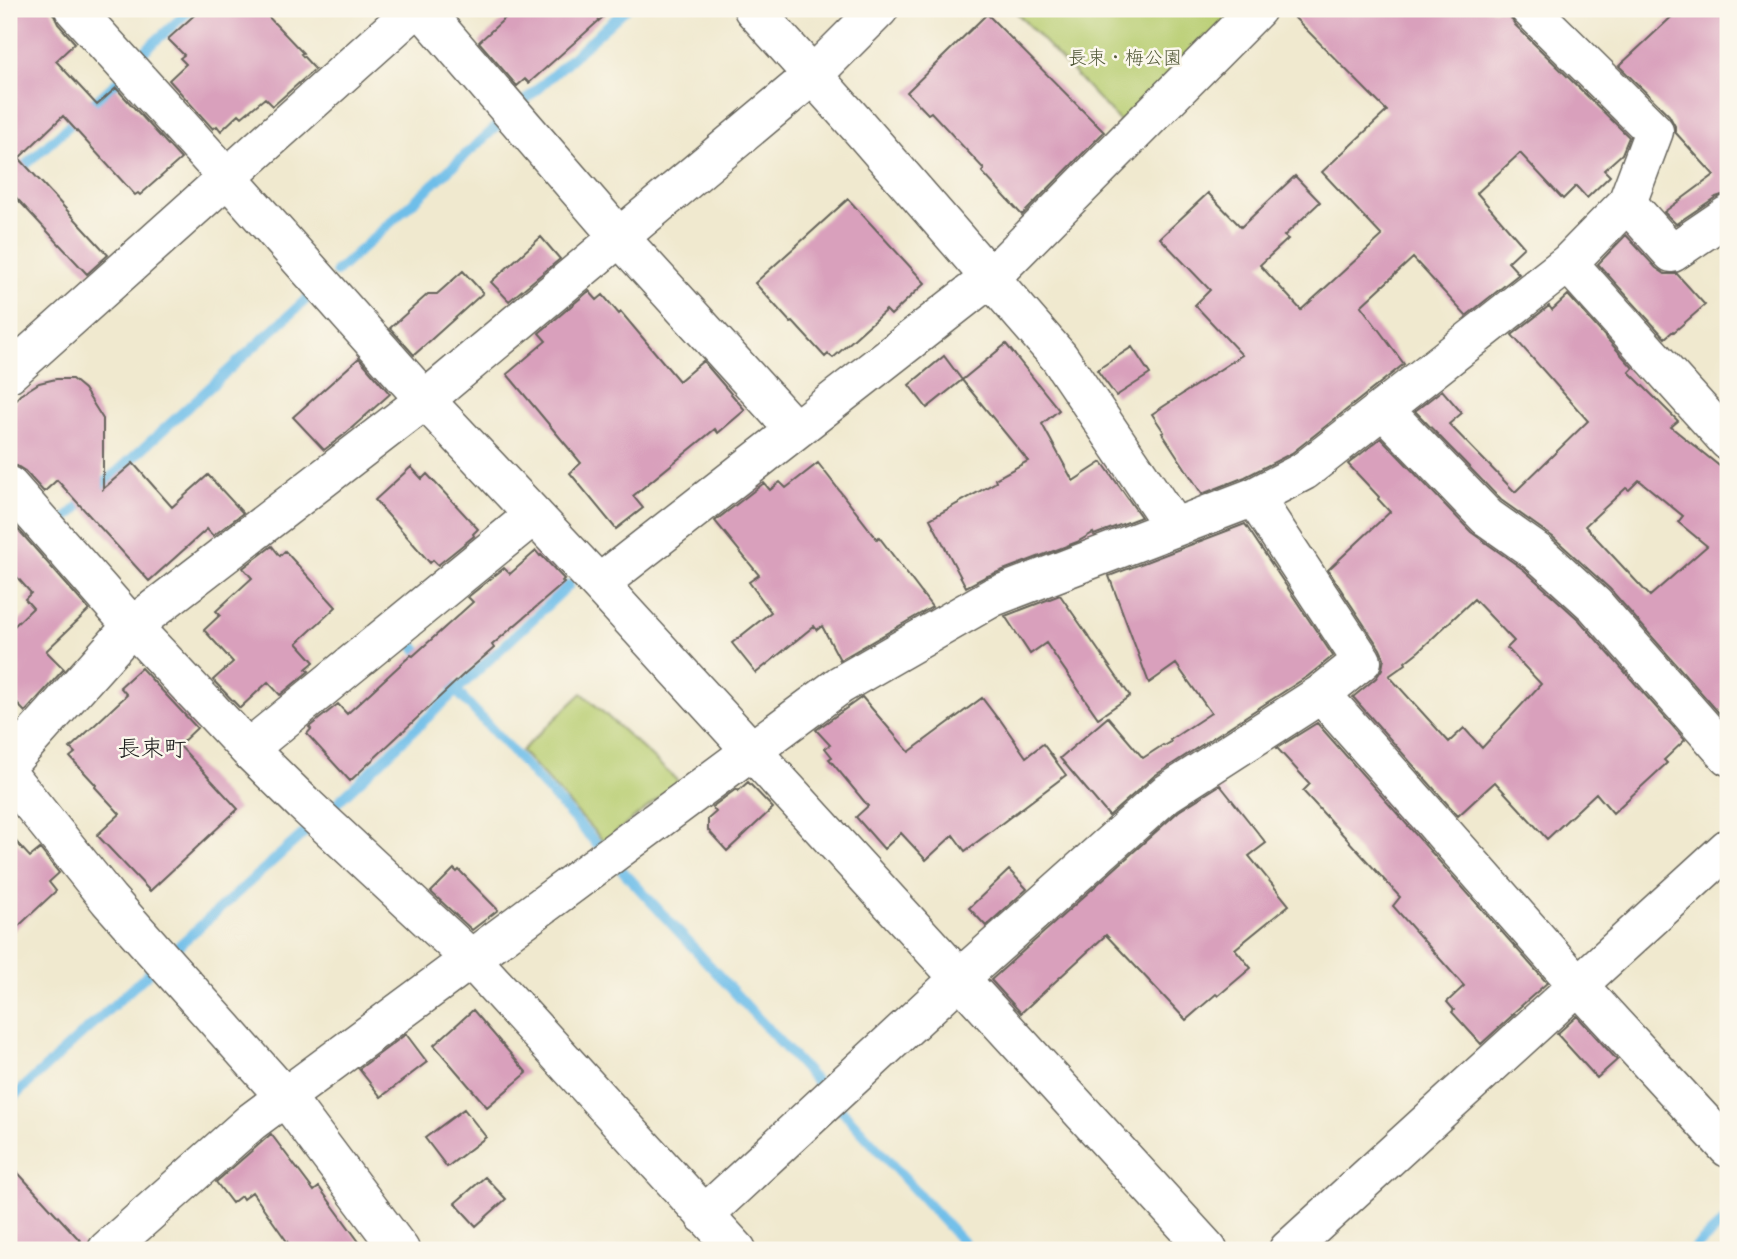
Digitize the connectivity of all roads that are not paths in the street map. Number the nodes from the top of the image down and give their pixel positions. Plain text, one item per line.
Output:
1 (74, 9) edge
2 (415, 9) edge
3 (422, 9) edge
4 (753, 9) edge
5 (879, 9) edge
6 (1257, 9) edge
7 (1530, 9) edge
8 (813, 75) junction
9 (226, 176) junction
10 (1627, 203) junction
11 (1728, 215) edge
12 (621, 238) junction
13 (1568, 263) junction
14 (990, 278) junction
15 (9, 373) edge
16 (425, 400) junction
17 (1383, 409) junction
18 (795, 429) junction
19 (1728, 441) edge
20 (9, 486) edge
21 (1254, 497) junction
22 (534, 515) junction
23 (1174, 527) junction
24 (599, 583) junction
25 (132, 626) junction
26 (1321, 694) junction
27 (248, 749) junction
28 (752, 751) junction
29 (1728, 756) edge
30 (9, 762) edge
31 (9, 776) edge
32 (1728, 848) edge
33 (471, 959) junction
34 (960, 978) junction
35 (1578, 985) junction
36 (286, 1098) junction
37 (1728, 1148) edge
38 (704, 1215) junction
39 (107, 1250) edge
40 (400, 1250) edge
41 (737, 1250) edge
42 (1208, 1250) edge
43 (1289, 1250) edge

1 - 9 street
2 - 9 street
3 - 12 street
4 - 8 street
5 - 8 street
6 - 14 street
7 - 10 street
8 - 12 street
8 - 14 street
9 - 15 street
9 - 16 street
10 - 11 street
10 - 13 street
12 - 16 street
12 - 18 street
13 - 17 street
13 - 19 street
14 - 18 street
14 - 23 street
16 - 22 street
16 - 25 street
17 - 21 street
17 - 29 street
18 - 24 street
20 - 25 street
21 - 23 street
21 - 26 street
22 - 24 street
22 - 27 street
23 - 28 street
24 - 28 street
25 - 27 street
25 - 30 street
26 - 34 street
26 - 35 street
27 - 33 street
28 - 33 street
28 - 34 street
31 - 36 street
32 - 35 street
33 - 36 street
33 - 38 street
34 - 38 street
34 - 42 street
35 - 37 street
35 - 43 street
36 - 39 street
36 - 40 street
38 - 41 street

